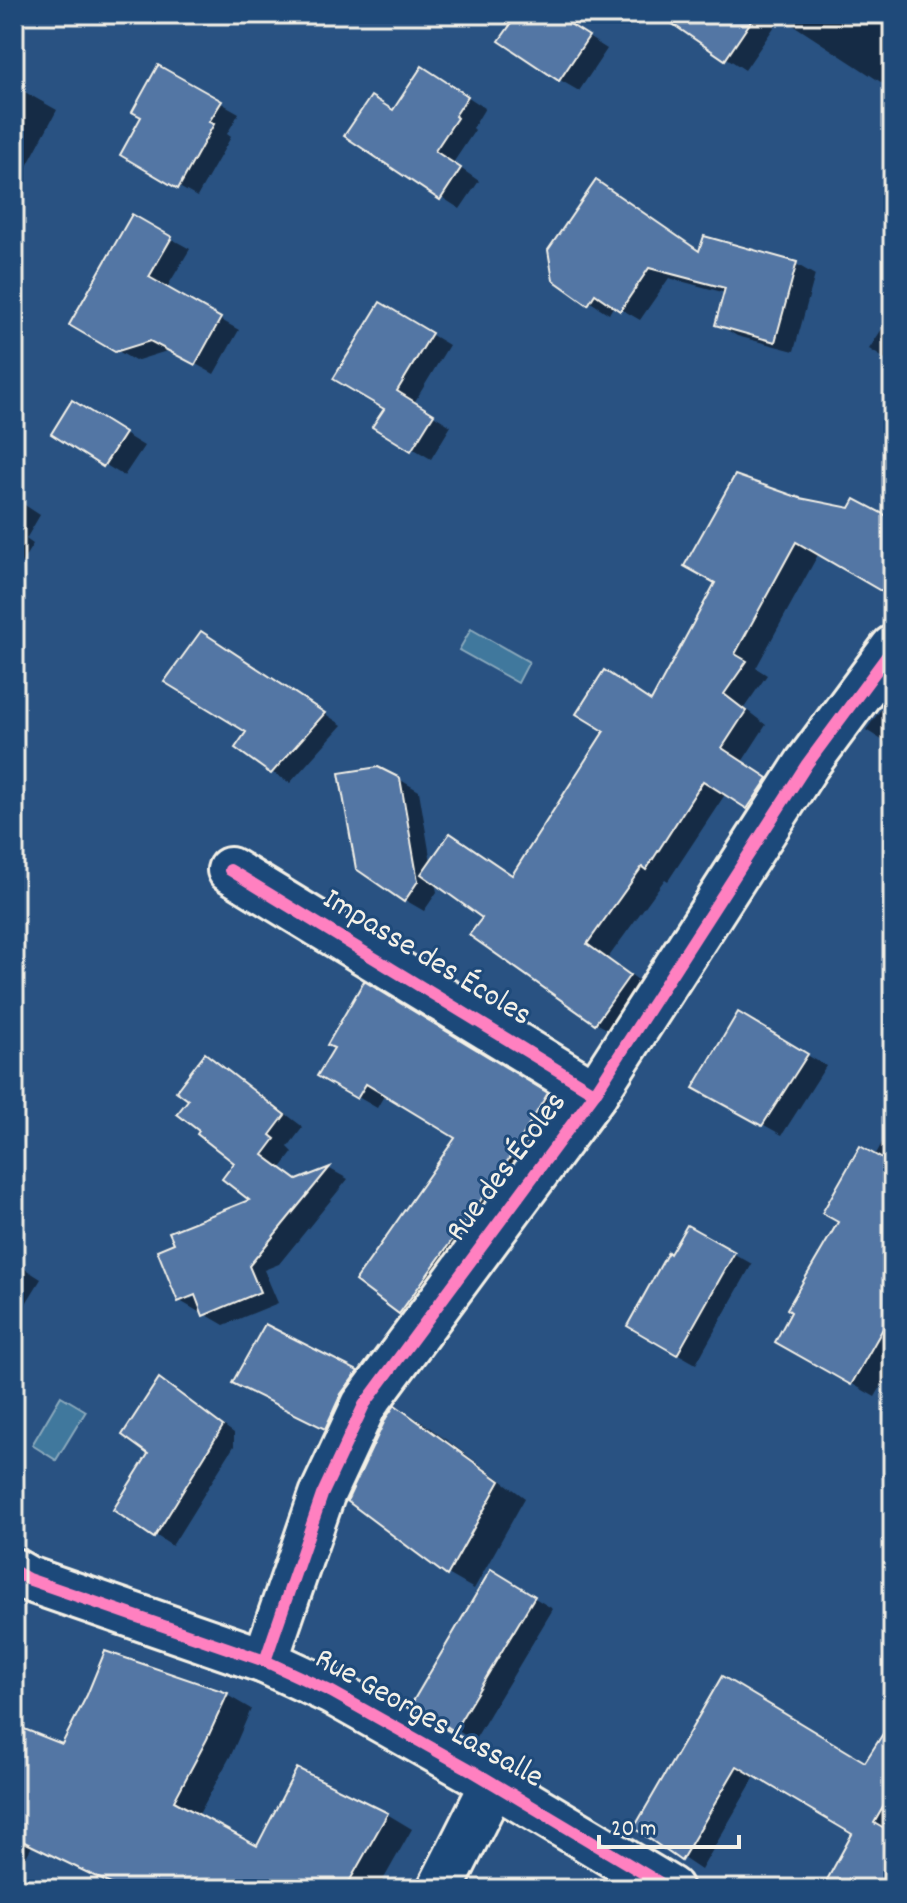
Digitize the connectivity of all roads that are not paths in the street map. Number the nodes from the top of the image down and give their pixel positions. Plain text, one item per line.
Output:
1 (893, 648) edge
2 (230, 870) dead end
3 (595, 1093) junction
4 (21, 1575) edge
5 (265, 1661) junction
6 (493, 1784) junction
7 (440, 1889) edge
8 (670, 1889) edge

1 - 3 street, Rue des Écoles
2 - 3 street, Impasse des Écoles
3 - 5 street, Rue des Écoles
4 - 5 street, Rue Georges Lassalle
5 - 6 street, Rue Georges Lassalle
6 - 7 street
6 - 8 street, Rue Georges Lassalle

